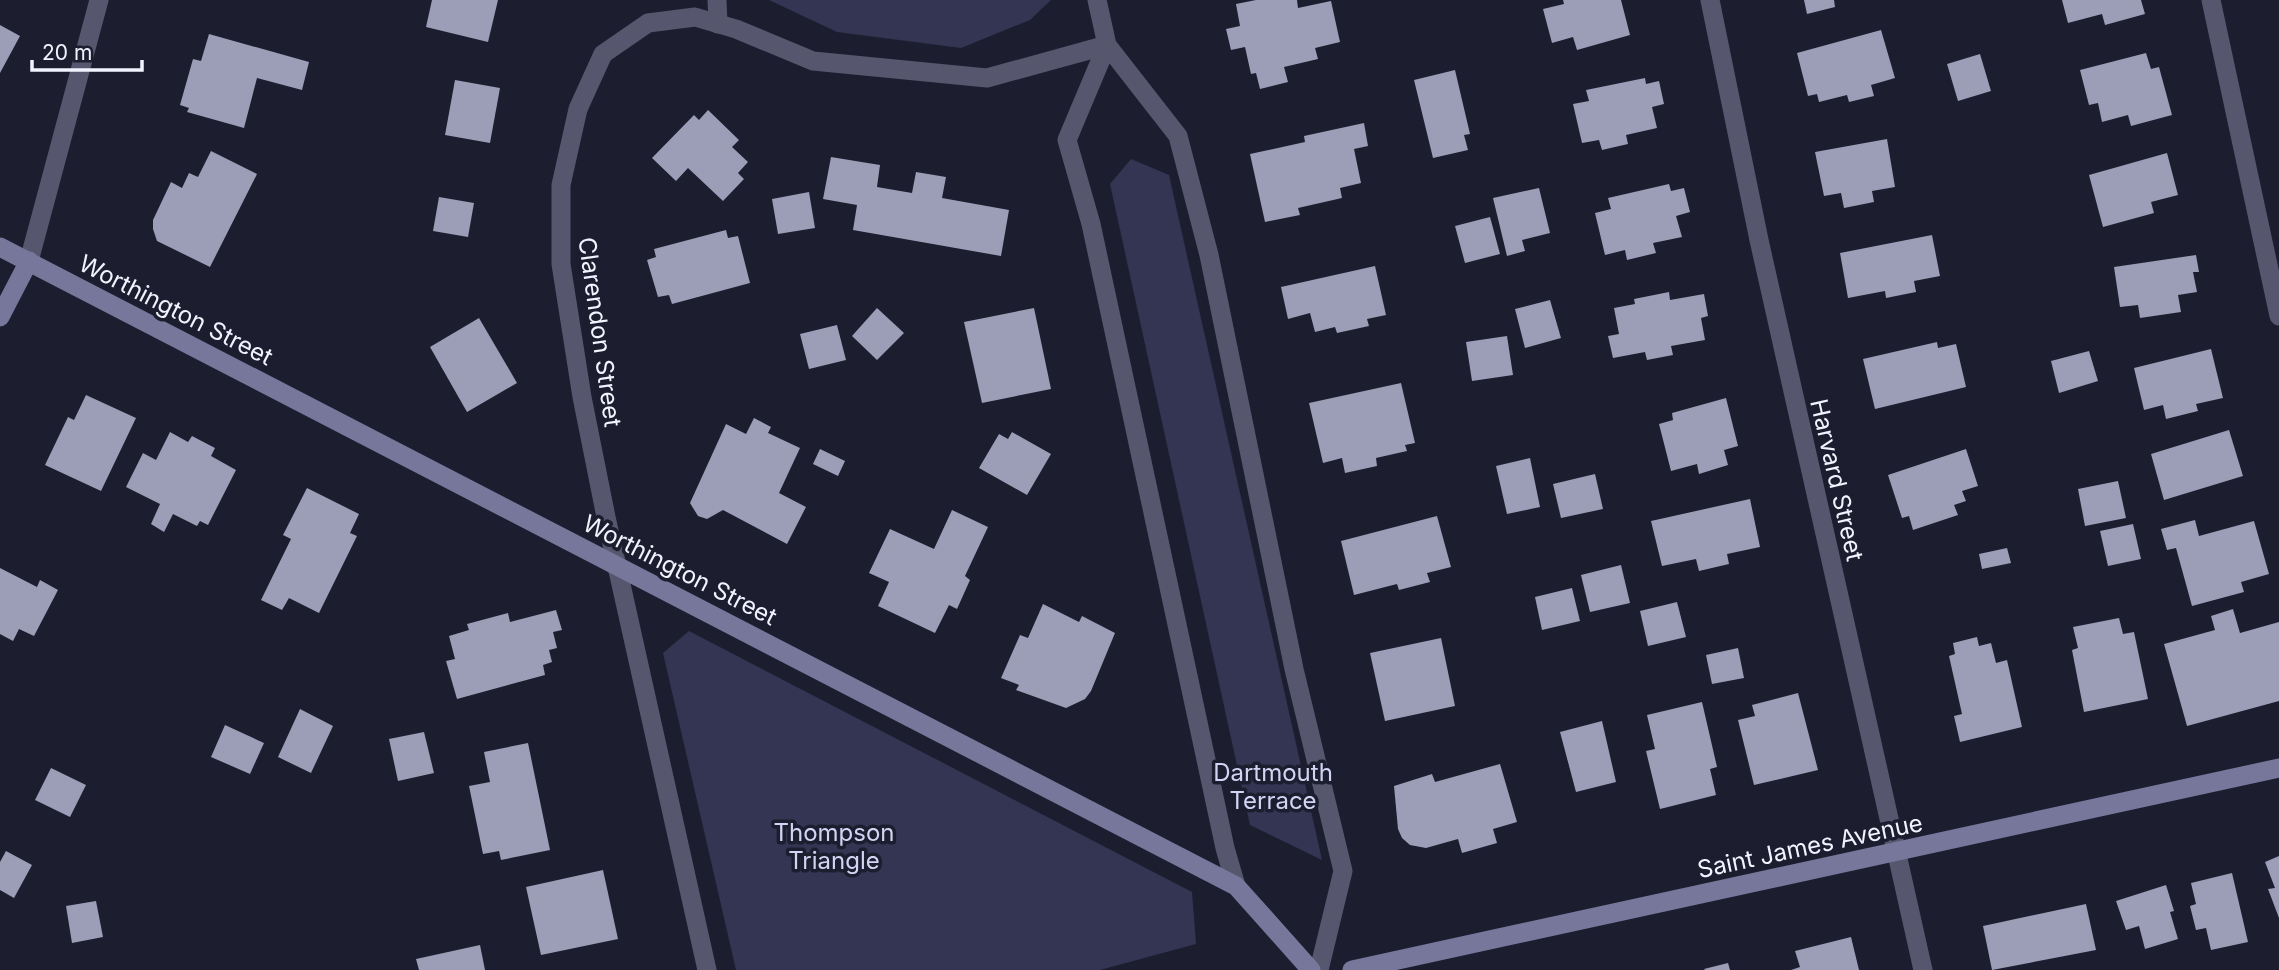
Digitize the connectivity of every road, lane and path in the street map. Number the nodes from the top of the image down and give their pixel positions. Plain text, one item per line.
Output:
1 (99, 0) edge
2 (717, 0) edge
3 (1097, 0) edge
4 (1710, 0) edge
5 (2211, 0) edge
6 (718, 24) junction
7 (1107, 45) junction
8 (0, 247) edge
9 (29, 261) junction
10 (2279, 316) edge
11 (0, 317) edge
12 (616, 565) junction
13 (2279, 768) edge
14 (1894, 853) junction
15 (1236, 886) junction
16 (707, 970) edge
17 (1311, 970) edge
18 (1319, 970) edge
19 (1352, 970) edge
20 (1923, 970) edge

1 - 9 street
2 - 6 street
3 - 7 street
4 - 14 street, Harvard Street
5 - 10 street
6 - 7 street, Clarendon Street
6 - 12 street, Clarendon Street
7 - 15 street
7 - 18 street
8 - 9 main road, Worthington Street
9 - 11 main road
9 - 12 main road, Worthington Street
12 - 15 main road, Worthington Street
12 - 16 street, Clarendon Street
13 - 14 main road, Saint James Avenue
14 - 19 main road, Saint James Avenue
14 - 20 street, Harvard Street
15 - 17 main road, Worthington Street

